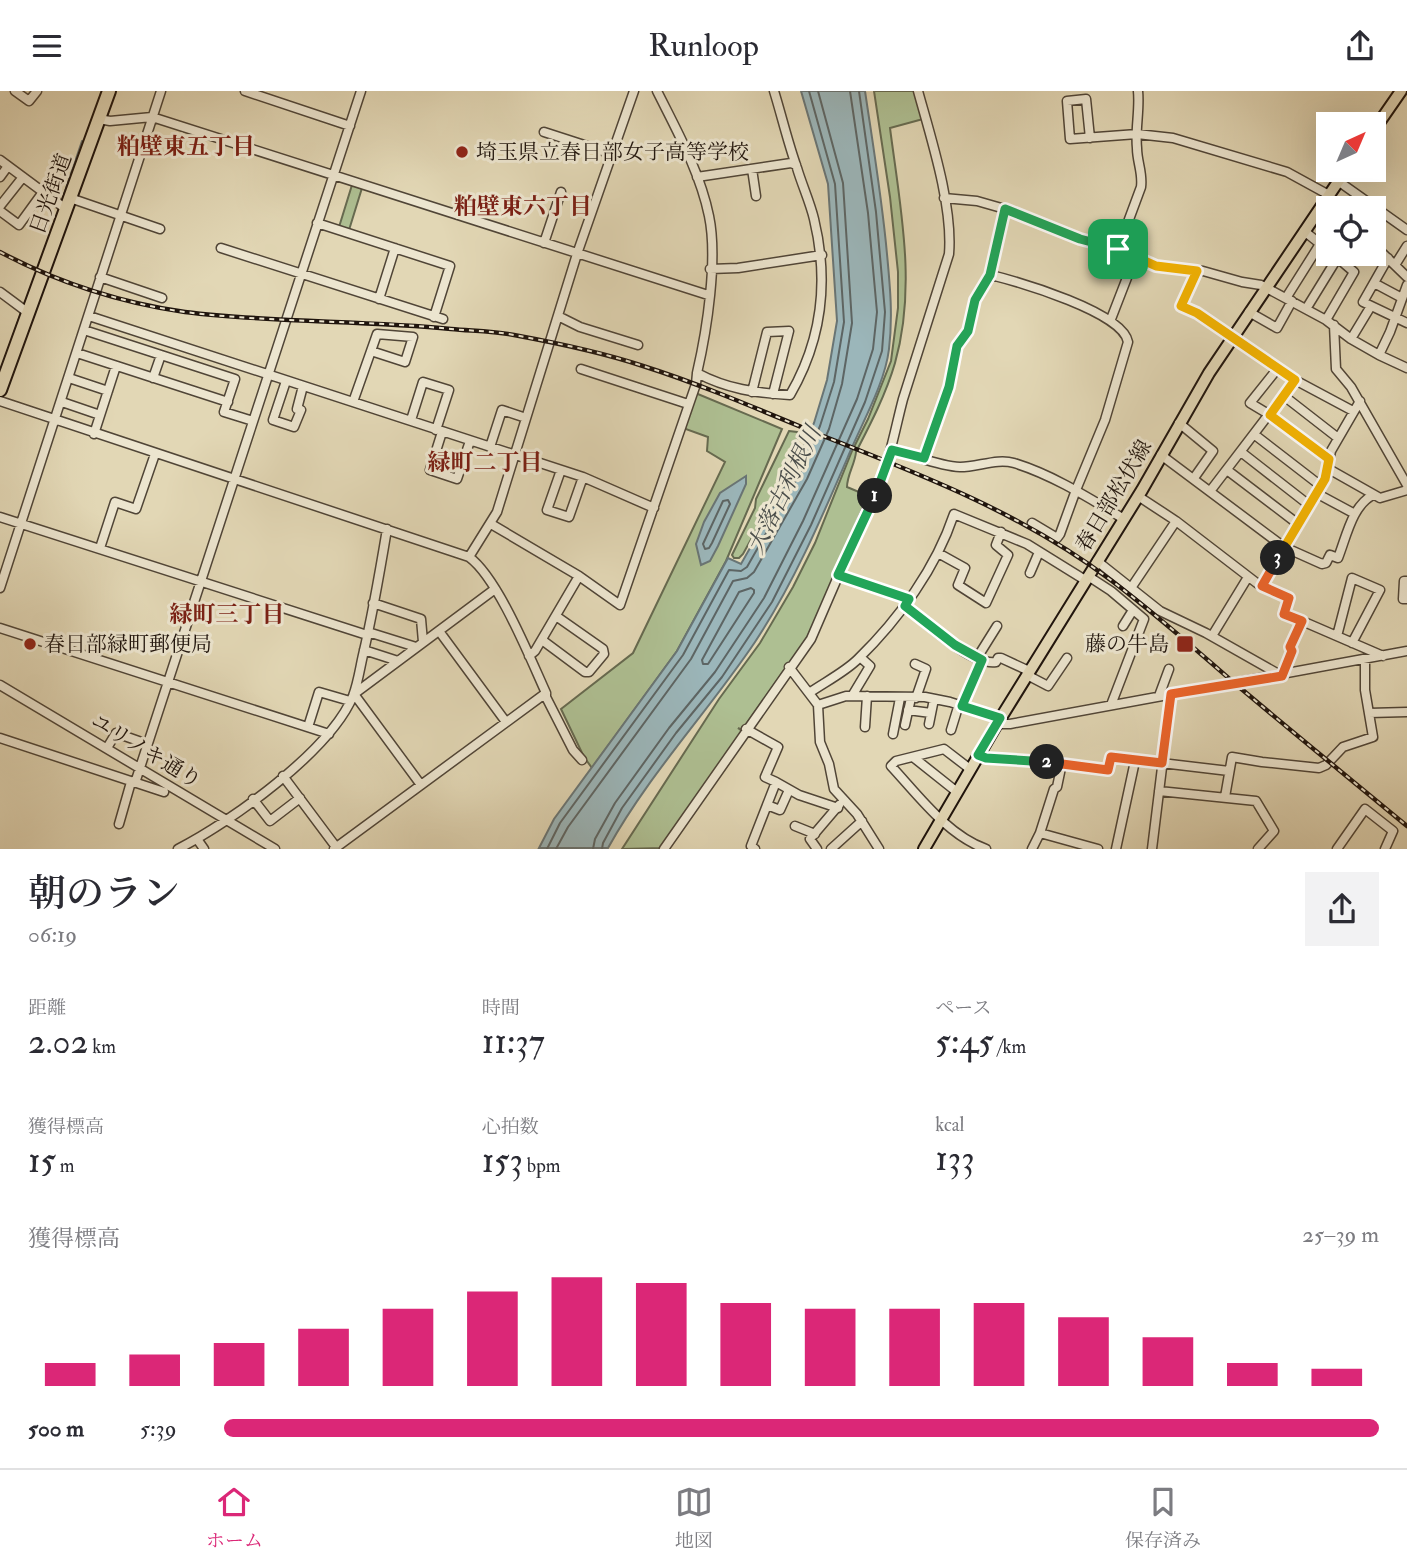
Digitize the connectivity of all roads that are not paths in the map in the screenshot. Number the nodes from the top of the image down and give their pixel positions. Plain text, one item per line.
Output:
1 (15, 91) edge
2 (37, 91) edge
3 (109, 91) edge
4 (161, 91) edge
5 (245, 91) edge
6 (361, 91) edge
7 (634, 91) edge
8 (657, 91) edge
9 (774, 91) edge
10 (918, 91) edge
11 (1138, 91) edge
12 (1401, 91) edge
13 (1386, 112) edge
14 (152, 117) junction
15 (99, 119) junction
16 (350, 126) junction
17 (544, 132) dead end
18 (1137, 134) junction
19 (1090, 138) junction
20 (612, 154) junction
21 (0, 160) edge
22 (796, 165) junction
23 (8, 166) junction
24 (752, 169) junction
25 (332, 174) junction
26 (0, 177) edge
27 (23, 177) junction
28 (697, 177) junction
29 (1339, 182) edge
30 (43, 192) junction
31 (561, 192) dead end
32 (757, 196) dead end
33 (1320, 196) edge
34 (944, 198) junction
35 (68, 204) junction
36 (0, 209) edge
37 (1005, 209) junction
38 (120, 216) junction
39 (1316, 216) edge
40 (317, 223) junction
41 (160, 229) dead end
42 (1407, 230) edge
43 (1304, 231) junction
44 (1316, 241) edge
45 (544, 243) junction
46 (1407, 246) edge
47 (221, 248) dead end
48 (395, 248) junction
49 (1118, 249) junction
50 (1316, 251) edge
51 (577, 254) junction
52 (822, 255) junction
53 (1386, 256) edge
54 (1135, 257) junction
55 (1391, 261) junction
56 (1330, 266) edge
57 (1347, 266) edge
58 (710, 268) junction
59 (1197, 271) junction
60 (300, 274) junction
61 (990, 275) junction
62 (100, 277) junction
63 (1407, 277) edge
64 (1374, 283) junction
65 (1407, 285) edge
66 (1265, 287) junction
67 (0, 292) edge
68 (708, 295) junction
69 (162, 298) dead end
70 (1402, 298) junction
71 (379, 299) junction
72 (1289, 300) junction
73 (1371, 306) junction
74 (1306, 309) junction
75 (27, 312) junction
76 (1249, 312) junction
77 (89, 316) junction
78 (558, 316) junction
79 (1395, 318) junction
80 (1111, 319) junction
81 (1330, 323) junction
82 (1407, 323) edge
83 (84, 330) junction
84 (1233, 336) junction
85 (1351, 339) junction
86 (638, 345) dead end
87 (371, 351) junction
88 (77, 353) junction
89 (160, 355) junction
90 (1379, 355) junction
91 (116, 366) junction
92 (1278, 368) junction
93 (1407, 368) edge
94 (581, 369) dead end
95 (697, 373) junction
96 (268, 375) junction
97 (69, 378) junction
98 (153, 378) junction
99 (1295, 380) junction
100 (286, 381) junction
101 (303, 386) junction
102 (0, 390) edge
103 (108, 391) junction
104 (752, 392) junction
105 (774, 394) junction
106 (1284, 396) junction
107 (0, 401) edge
108 (1360, 401) junction
109 (62, 402) junction
110 (228, 402) junction
111 (353, 403) junction
112 (688, 404) junction
113 (1353, 411) junction
114 (100, 415) junction
115 (1270, 415) junction
116 (526, 418) junction
117 (411, 420) junction
118 (56, 421) junction
119 (253, 421) junction
120 (1179, 423) junction
121 (439, 431) junction
122 (94, 434) junction
123 (1255, 435) junction
124 (1338, 437) junction
125 (470, 440) junction
126 (490, 447) junction
127 (892, 450) junction
128 (1241, 452) junction
129 (155, 454) junction
130 (514, 455) junction
131 (1161, 455) junction
132 (924, 458) junction
133 (1329, 459) junction
134 (1327, 468) junction
135 (561, 470) junction
136 (1227, 470) junction
137 (583, 477) junction
138 (1194, 478) junction
139 (234, 479) junction
140 (1407, 487) edge
141 (1319, 489) junction
142 (1211, 490) junction
143 (1076, 491) junction
144 (1373, 495) junction
145 (1138, 496) junction
146 (1309, 505) junction
147 (653, 508) junction
148 (1355, 514) junction
149 (0, 517) edge
150 (1124, 519) junction
151 (1176, 521) junction
152 (1032, 523) dead end
153 (22, 524) junction
154 (491, 524) junction
155 (1298, 524) junction
156 (387, 529) junction
157 (1001, 532) junction
158 (1284, 547) junction
159 (100, 548) junction
160 (1038, 552) junction
161 (938, 553) junction
162 (469, 557) junction
163 (1097, 561) junction
164 (1030, 573) dead end
165 (838, 575) junction
166 (579, 576) junction
167 (1248, 577) junction
168 (1087, 578) junction
169 (201, 581) junction
170 (1407, 581) edge
171 (1262, 586) junction
172 (0, 587) edge
173 (1130, 588) junction
174 (495, 589) junction
175 (1407, 599) edge
176 (373, 603) junction
177 (907, 603) junction
178 (1133, 610) junction
179 (556, 616) junction
180 (1302, 621) junction
181 (997, 626) dead end
182 (1123, 626) dead end
183 (0, 628) edge
184 (439, 631) junction
185 (368, 633) junction
186 (1212, 636) junction
187 (1337, 636) junction
188 (542, 640) junction
189 (1352, 643) junction
190 (420, 645) junction
191 (364, 650) junction
192 (1407, 651) edge
193 (529, 656) junction
194 (1384, 656) junction
195 (860, 657) junction
196 (1067, 658) dead end
197 (980, 659) junction
198 (1365, 660) junction
199 (398, 661) junction
200 (915, 664) dead end
201 (789, 667) junction
202 (1169, 669) dead end
203 (1028, 673) junction
204 (1282, 676) junction
205 (167, 683) junction
206 (0, 685) edge
207 (546, 692) junction
208 (809, 693) junction
209 (1171, 694) junction
210 (852, 696) junction
211 (867, 696) junction
212 (1159, 696) junction
213 (352, 698) junction
214 (900, 698) junction
215 (914, 698) junction
216 (934, 699) junction
217 (818, 705) junction
218 (960, 705) junction
219 (1111, 705) junction
220 (908, 710) junction
221 (1407, 712) edge
222 (931, 713) junction
223 (1369, 713) junction
224 (999, 721) junction
225 (506, 722) junction
226 (929, 724) dead end
227 (905, 725) dead end
228 (308, 727) junction
229 (865, 727) dead end
230 (746, 729) junction
231 (951, 730) dead end
232 (329, 734) junction
233 (894, 734) dead end
234 (0, 738) edge
235 (147, 744) junction
236 (107, 748) junction
237 (978, 755) junction
238 (913, 757) junction
239 (582, 760) dead end
240 (1135, 761) junction
241 (1062, 763) junction
242 (1162, 763) junction
243 (139, 767) junction
244 (970, 769) junction
245 (1229, 771) junction
246 (283, 776) junction
247 (133, 782) junction
248 (776, 782) junction
249 (421, 785) junction
250 (789, 790) junction
251 (1159, 791) junction
252 (164, 792) dead end
253 (957, 792) junction
254 (1225, 797) junction
255 (300, 798) junction
256 (253, 799) junction
257 (840, 804) junction
258 (767, 805) junction
259 (942, 819) junction
260 (227, 820) junction
261 (862, 821) junction
262 (119, 824) dead end
263 (795, 826) dead end
264 (1040, 832) junction
265 (815, 834) junction
266 (197, 839) junction
267 (335, 848) edge
268 (925, 848) edge
269 (178, 849) edge
270 (204, 849) edge
271 (275, 849) edge
272 (664, 849) edge
273 (755, 849) edge
274 (817, 849) edge
275 (831, 849) edge
276 (879, 849) edge
277 (986, 849) edge
278 (1032, 849) edge
279 (1098, 849) edge
280 (1116, 849) edge
281 (1152, 849) edge
282 (1258, 849) edge
283 (1337, 849) edge
284 (1385, 849) edge

1 - 2 street
3 - 15 highway, 日光街道
4 - 14 street
5 - 16 street
6 - 16 street
7 - 20 street
8 - 28 street
9 - 22 street
10 - 34 street
11 - 18 street
12 - 13 main road
14 - 15 street
14 - 25 street
14 - 38 street
15 - 35 highway, 日光街道
16 - 25 street
17 - 20 street
18 - 19 street
18 - 33 street
18 - 49 street
19 - 19 street
20 - 51 street
21 - 23 street
22 - 24 street
22 - 52 street
23 - 26 street
23 - 27 street
24 - 28 street
24 - 32 street
25 - 40 street
25 - 45 street
27 - 30 street
27 - 36 street
28 - 58 street
29 - 42 street
30 - 35 street
30 - 36 street
31 - 45 street
34 - 37 street
34 - 127 street
35 - 38 street
35 - 75 highway, 日光街道
37 - 49 street
37 - 61 street
38 - 41 street
38 - 62 street
39 - 43 main road, 春日部松伏線
40 - 48 street
40 - 60 street
43 - 44 street
43 - 66 main road, 春日部松伏線
45 - 51 street
46 - 55 street
47 - 60 street
48 - 71 street
48 - 71 street
49 - 54 street
50 - 72 street
51 - 68 street
51 - 78 street
52 - 58 street
52 - 105 street
53 - 55 street
54 - 59 street
54 - 80 street
55 - 63 street
55 - 64 street
56 - 74 street
57 - 81 street
58 - 68 street
59 - 66 street
59 - 84 street
60 - 71 street
60 - 96 street
61 - 80 street
61 - 132 street
62 - 69 street
62 - 77 street
64 - 70 street
64 - 73 street
65 - 70 street
66 - 72 street
66 - 76 main road, 春日部松伏線
67 - 75 street
68 - 95 street
70 - 79 street
72 - 74 street
72 - 76 street
73 - 79 street
73 - 85 street
74 - 81 street
75 - 102 highway, 日光街道
76 - 84 main road, 春日部松伏線
77 - 83 street
77 - 96 street
78 - 86 street
78 - 116 street
79 - 82 street
79 - 90 street
80 - 143 street
81 - 85 street
81 - 108 street
83 - 88 street
83 - 89 street
84 - 92 street
84 - 120 main road, 春日部松伏線
85 - 90 street
87 - 87 street
87 - 111 street
88 - 91 street
88 - 97 street
89 - 98 street
89 - 110 street
90 - 93 street
91 - 98 street
91 - 103 street
92 - 99 street
92 - 115 street
94 - 112 street
95 - 104 street
95 - 112 street
96 - 100 street
96 - 119 street
97 - 103 street
97 - 109 street
98 - 110 street
99 - 106 street
99 - 113 street
100 - 101 street
100 - 101 street
101 - 111 street
103 - 114 street
104 - 105 street
104 - 105 street
106 - 115 street
106 - 124 street
107 - 118 street
108 - 113 street
108 - 140 street
109 - 114 street
109 - 118 street
110 - 119 street
111 - 117 street
112 - 147 street
113 - 124 street
114 - 122 street
115 - 123 street
115 - 133 street
116 - 126 street
116 - 130 street
117 - 121 street
117 - 121 street
118 - 122 street
118 - 153 street
119 - 139 street
120 - 131 main road, 春日部松伏線
120 - 138 street
121 - 125 street
121 - 125 street
122 - 129 street
123 - 128 street
123 - 141 street
124 - 133 street
125 - 126 street
126 - 130 street
127 - 132 street
127 - 165 street
128 - 136 street
128 - 146 street
129 - 139 street
129 - 159 street
130 - 135 street
130 - 154 street
131 - 138 street
131 - 145 main road, 春日部松伏線
132 - 143 street
133 - 134 street
134 - 141 street
134 - 144 street
135 - 137 street
135 - 137 street
136 - 142 street
136 - 155 street
137 - 147 street
138 - 142 street
139 - 156 street
139 - 169 street
140 - 144 street
141 - 146 street
141 - 148 street
142 - 158 street
143 - 150 street
143 - 152 street
144 - 148 street
145 - 150 main road, 春日部松伏線
145 - 151 street
146 - 155 street
147 - 166 street
148 - 158 street
149 - 153 street
150 - 163 main road, 春日部松伏線
151 - 167 street
151 - 173 street
153 - 159 street
153 - 172 street
154 - 162 street
154 - 166 street
155 - 158 street
156 - 162 street
156 - 176 street
157 - 160 street
157 - 161 street
157 - 161 street
158 - 171 street
159 - 169 street
160 - 164 street
160 - 168 street
161 - 177 street
162 - 174 street
163 - 168 main road, 春日部松伏線
163 - 173 street
165 - 177 street
165 - 201 street
166 - 179 street
167 - 171 street
167 - 186 street
168 - 178 street
168 - 203 main road, 春日部松伏線
169 - 185 street
169 - 205 street
170 - 175 street
171 - 180 street
173 - 186 street
174 - 184 street
174 - 193 street
176 - 185 street
176 - 190 street
177 - 195 street
177 - 197 street
178 - 182 street
178 - 219 street
179 - 188 street
179 - 188 street
180 - 187 street
180 - 204 street
181 - 197 street
183 - 205 street
184 - 190 street
184 - 225 street
185 - 190 street
185 - 191 street
186 - 204 street
187 - 189 street
187 - 189 street
188 - 193 street
189 - 194 street
190 - 199 street
191 - 199 street
191 - 213 street
192 - 194 street
193 - 207 street
194 - 198 street
195 - 208 street
195 - 210 street
196 - 203 street
197 - 203 street
197 - 218 street
198 - 204 street
198 - 223 street
199 - 213 street
200 - 215 street
201 - 208 street
201 - 230 street
202 - 212 street
203 - 224 main road, 春日部松伏線
204 - 209 street
205 - 228 street
205 - 235 street
206 - 236 street, ユリノキ通り
207 - 225 street
207 - 239 street
208 - 217 street
209 - 212 street
209 - 242 street
210 - 211 street
210 - 217 street
211 - 214 street
211 - 229 street
212 - 219 street
213 - 228 street
213 - 232 street
213 - 249 street
214 - 215 street
214 - 233 street
215 - 216 street
215 - 220 street
216 - 218 street
216 - 222 street
217 - 257 street
218 - 224 street
218 - 231 street
219 - 224 street
220 - 222 street
220 - 227 street
221 - 223 street
222 - 226 street
223 - 245 street
224 - 237 main road, 春日部松伏線
225 - 249 street
228 - 232 street
230 - 248 street
230 - 272 street
232 - 246 street
234 - 247 street
235 - 236 street
235 - 243 street
236 - 243 street, ユリノキ通り
237 - 241 street
237 - 244 main road, 春日部松伏線
238 - 244 street
238 - 253 street
238 - 259 street
240 - 241 street
240 - 242 street
240 - 280 street
241 - 264 street
242 - 245 street
242 - 251 street
243 - 247 street
243 - 260 street, ユリノキ通り
244 - 253 main road, 春日部松伏線
245 - 254 street
246 - 255 street
246 - 256 street
247 - 252 street
247 - 262 street
248 - 250 street
248 - 258 street
249 - 267 street
250 - 257 street
250 - 258 street
251 - 254 street
251 - 281 street
253 - 259 main road, 春日部松伏線
254 - 282 street
255 - 256 street
255 - 267 street
256 - 260 street
257 - 261 street
257 - 265 street
258 - 273 street
259 - 268 main road, 春日部松伏線
259 - 277 street
260 - 266 street
260 - 271 street, ユリノキ通り
261 - 275 street
261 - 276 street
263 - 265 street
264 - 278 street
264 - 279 street
265 - 274 street
266 - 269 street
266 - 270 street
283 - 284 street

